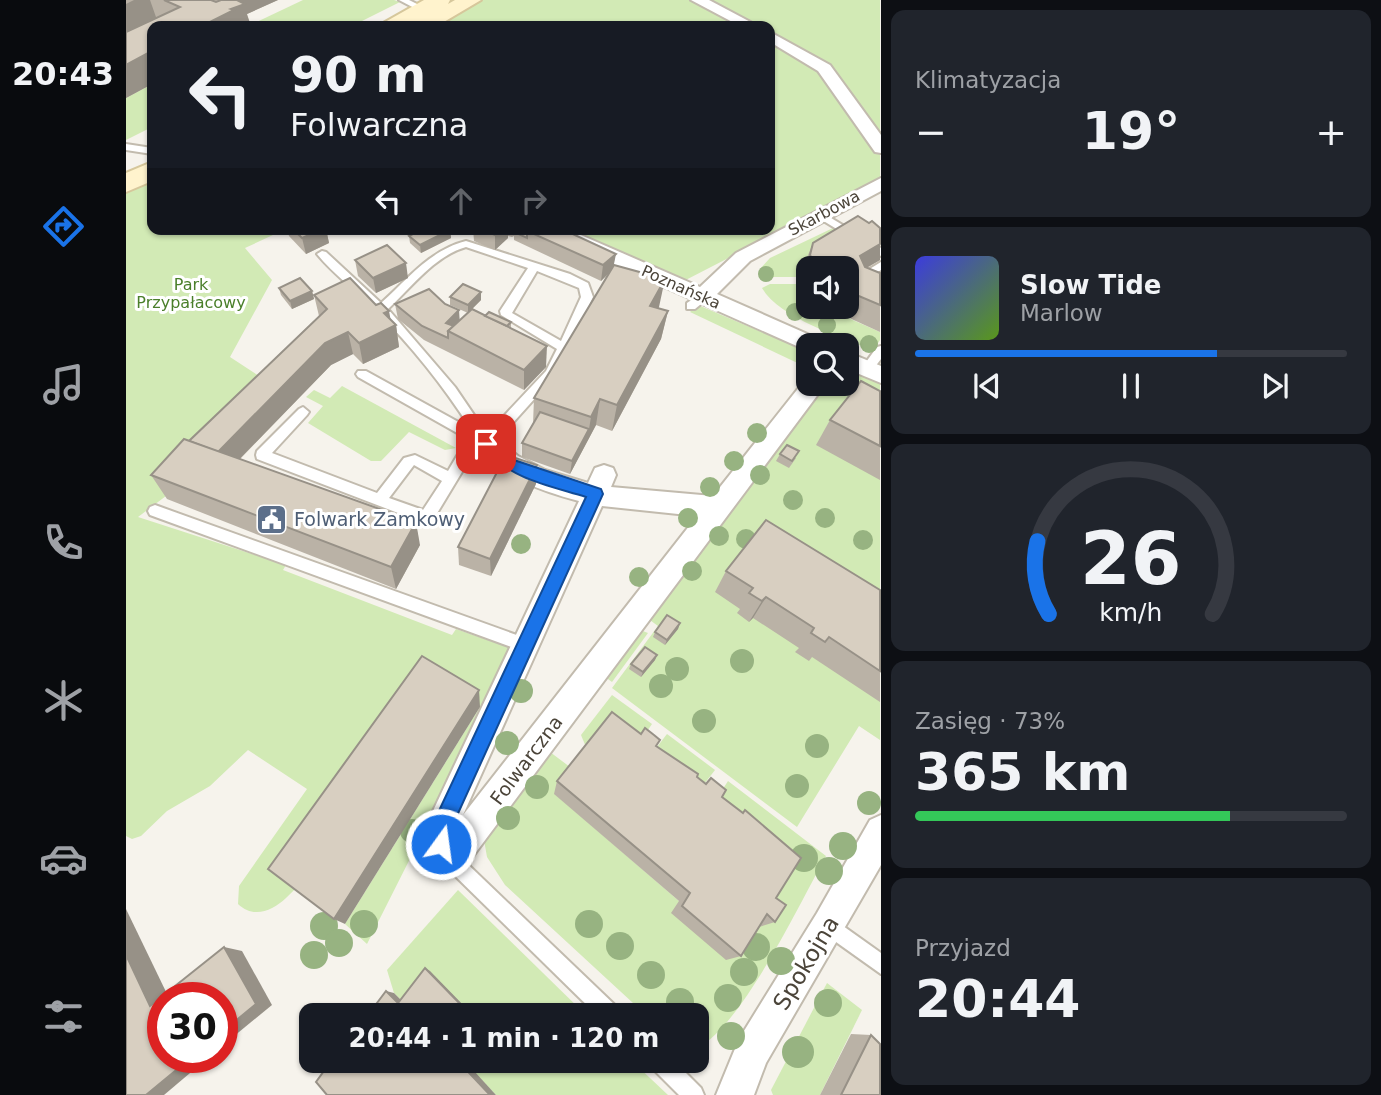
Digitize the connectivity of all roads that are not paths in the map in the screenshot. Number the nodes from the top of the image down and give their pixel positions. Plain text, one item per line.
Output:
1 (402, 0) edge
2 (471, 0) edge
3 (698, 0) edge
4 (428, 12) edge
5 (404, 21) edge
6 (741, 21) edge
7 (775, 39) edge
8 (126, 147) edge
9 (880, 148) edge
10 (147, 150) edge
11 (147, 154) edge
12 (126, 164) edge
13 (147, 173) edge
14 (880, 183) edge
15 (126, 184) edge
16 (821, 215) junction
17 (562, 235) edge
18 (880, 253) edge
19 (322, 254) dead end
20 (880, 265) edge
21 (534, 268) junction
22 (880, 293) edge
23 (697, 301) junction
24 (381, 309) junction
25 (796, 339) edge
26 (564, 348) junction
27 (880, 350) edge
28 (865, 368) edge
29 (362, 374) dead end
30 (804, 396) edge
31 (303, 412) dead end
32 (486, 444) junction
33 (451, 479) junction
34 (600, 484) junction
35 (380, 500) junction
36 (718, 507) junction
37 (155, 511) dead end
38 (525, 645) junction
39 (880, 831) edge
40 (450, 859) junction
41 (829, 925) junction
42 (880, 965) edge
43 (599, 1003) edge
44 (671, 1073) edge
45 (694, 1095) edge
46 (735, 1095) edge

1 - 4 lane
2 - 4 street
3 - 6 street
4 - 5 street
7 - 9 street
8 - 10 lane
11 - 12 street
13 - 15 street
14 - 16 street, Skarbowa
16 - 18 lane
16 - 23 street, Skarbowa
17 - 23 street, Poznańska
19 - 24 lane
20 - 22 lane
21 - 24 lane
21 - 26 lane
21 - 26 lane
23 - 25 street, Poznańska
24 - 32 lane
26 - 32 lane
27 - 28 lane
29 - 32 lane
30 - 36 street, Folwarczna
31 - 35 lane
32 - 33 lane
32 - 34 street
33 - 35 lane
33 - 35 lane
34 - 36 street
34 - 38 street, Folwarczna
36 - 40 street, Folwarczna
37 - 38 lane
38 - 40 street, Folwarczna
39 - 41 street, Spokojna
40 - 43 lane
41 - 42 lane
41 - 46 street, Spokojna
44 - 45 lane

